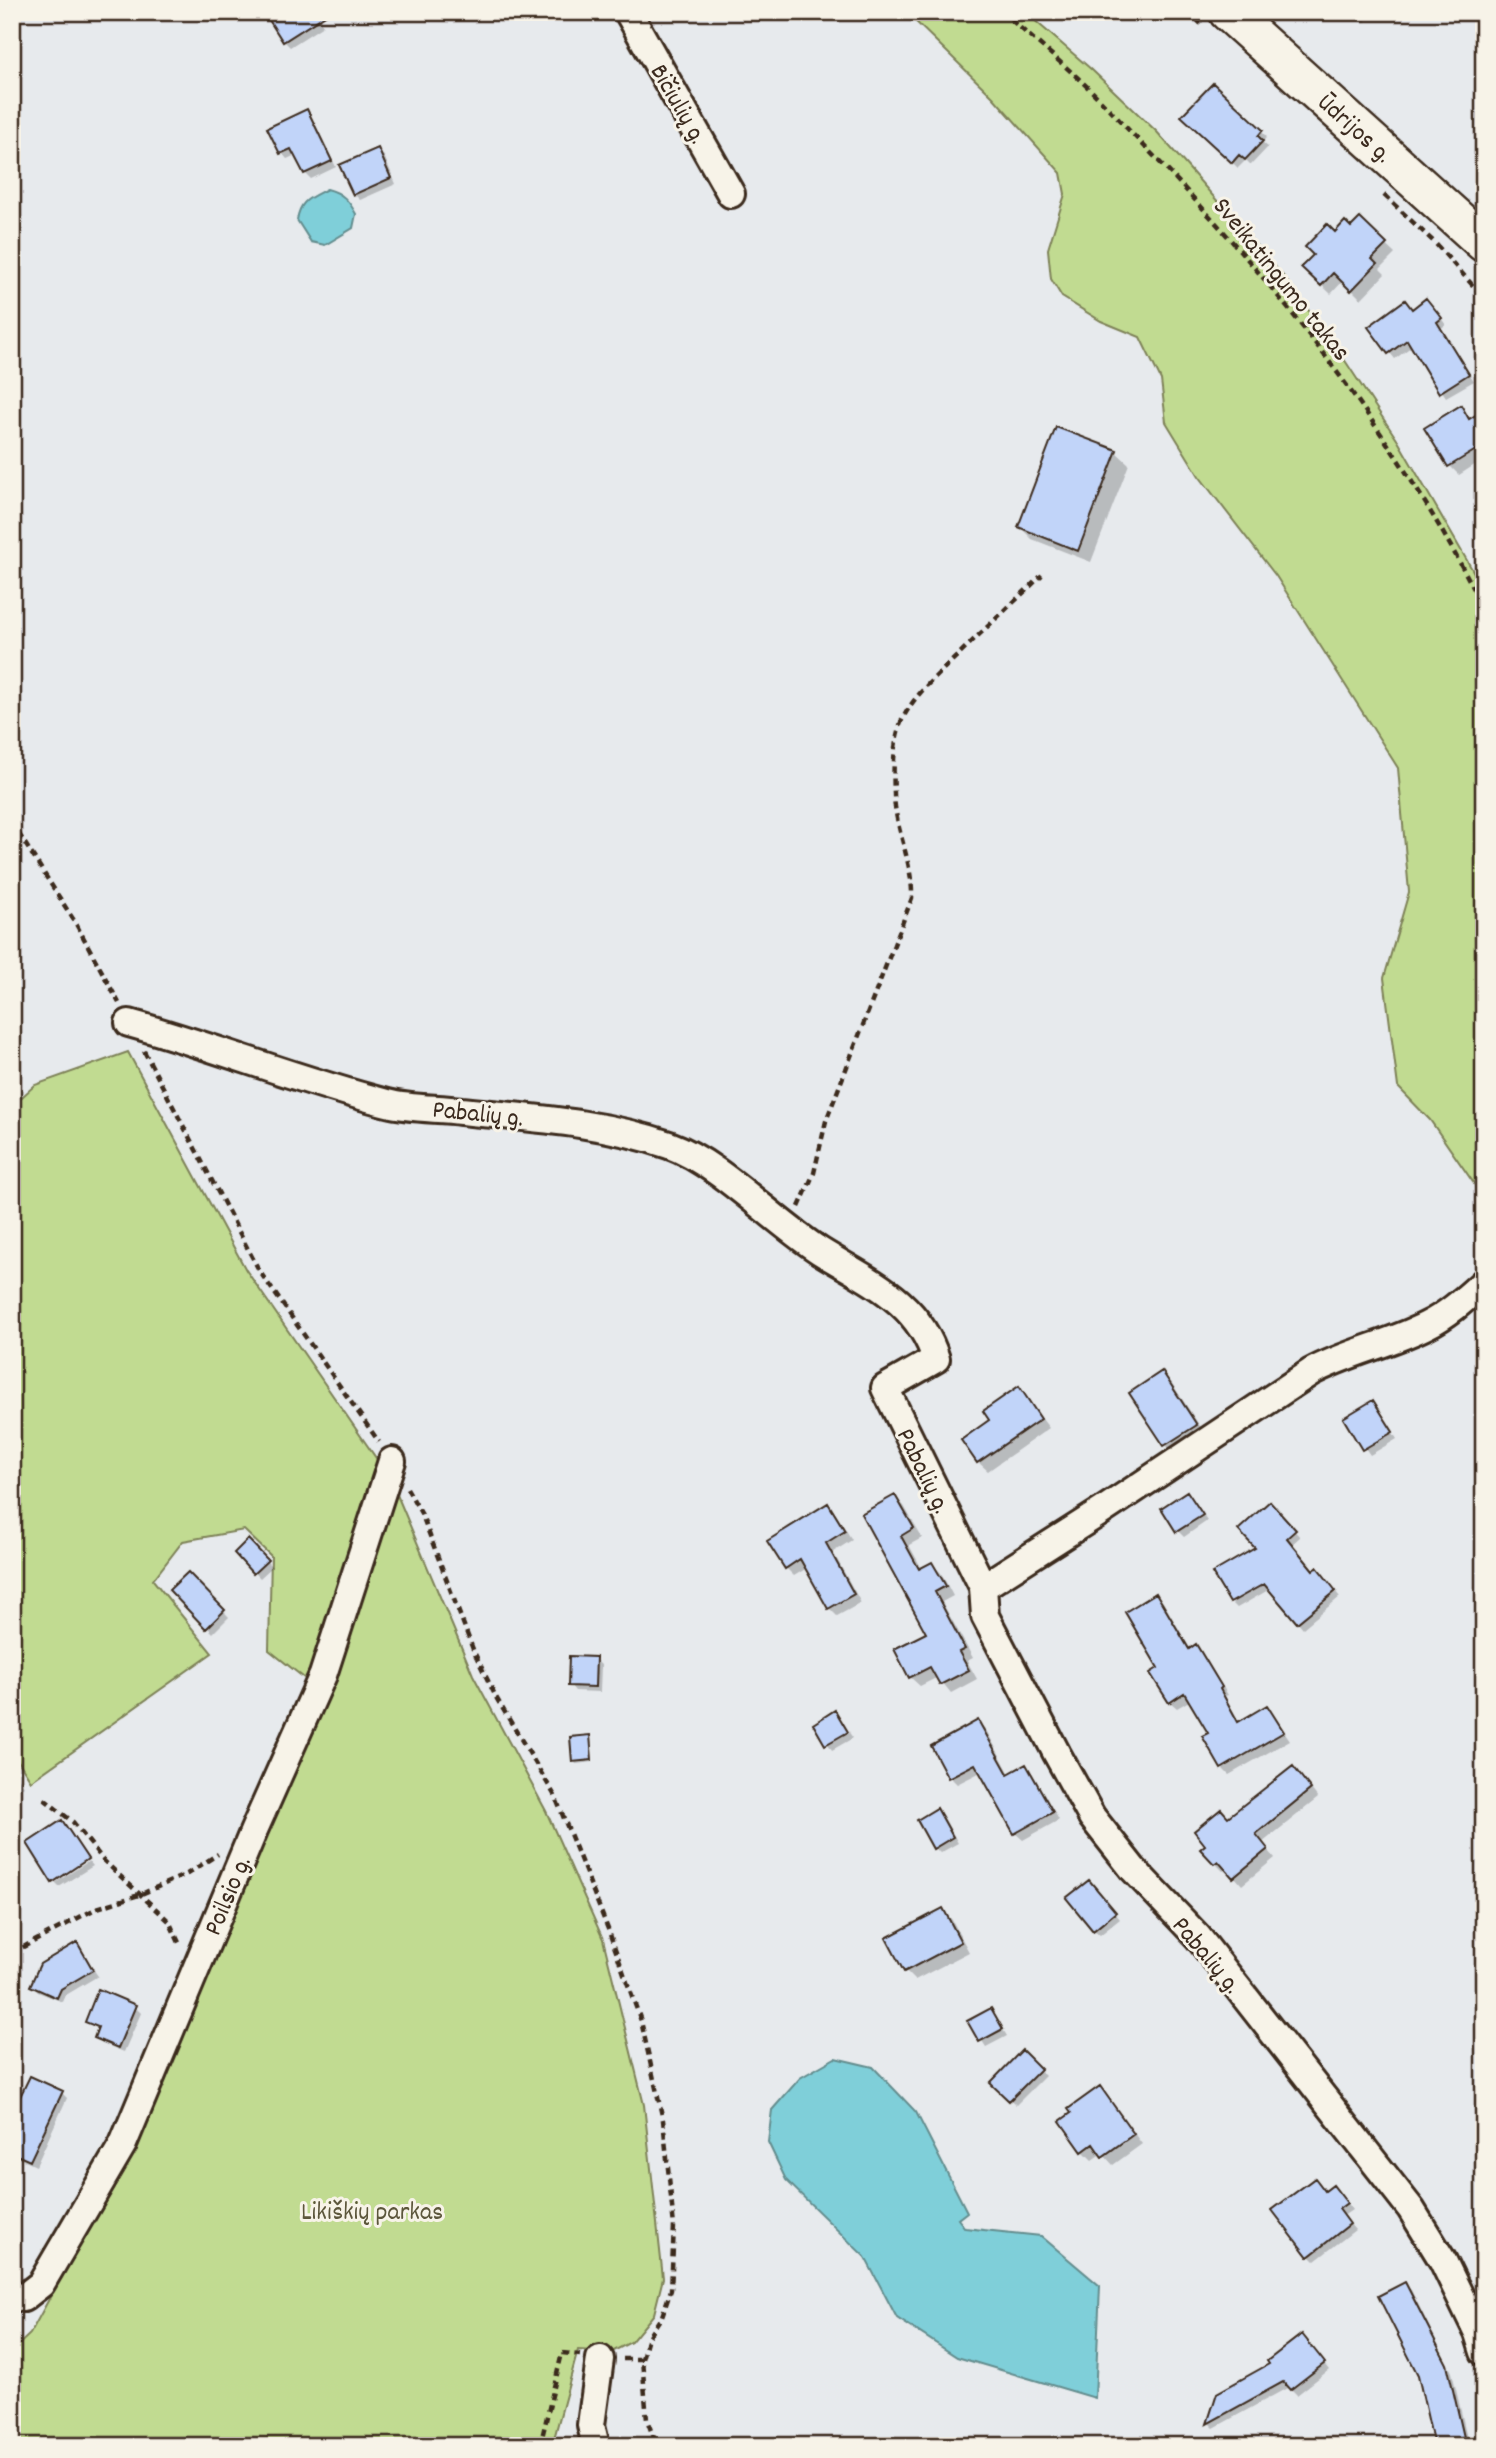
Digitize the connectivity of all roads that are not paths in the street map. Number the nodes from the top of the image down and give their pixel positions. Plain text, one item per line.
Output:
1 (628, 12) edge
2 (1228, 12) edge
3 (731, 194) dead end
4 (1484, 243) edge
5 (129, 1023) road end
6 (1484, 1282) edge
7 (392, 1461) road end
8 (983, 1587) junction
9 (12, 2295) edge
10 (1484, 2351) edge
11 (600, 2359) dead end
12 (596, 2446) edge

1 - 3 street, Bičiulių g.
2 - 4 main road, Ūdrijos g.
5 - 8 street, Pabalių g.
6 - 8 street
7 - 9 street, Poilsio g.
8 - 10 street, Pabalių g.
11 - 12 street

